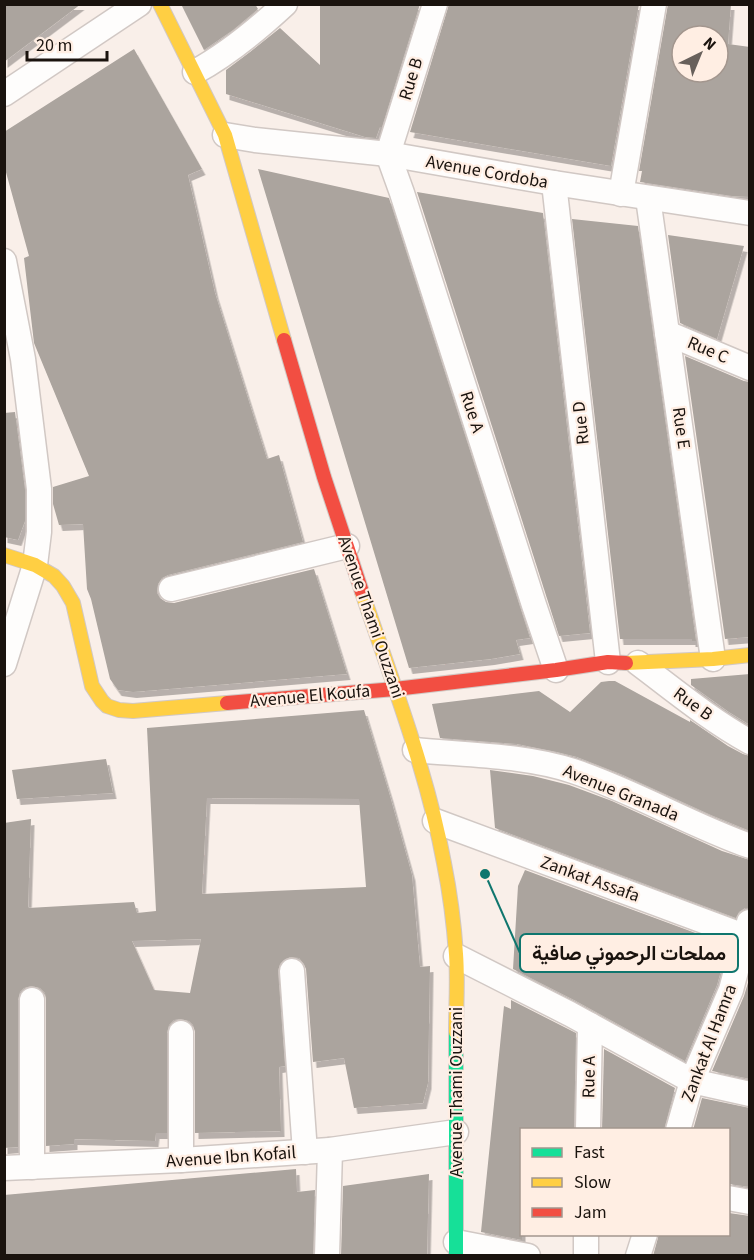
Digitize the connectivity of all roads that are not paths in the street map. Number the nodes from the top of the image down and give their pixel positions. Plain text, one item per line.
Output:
1 (139, 4) edge
2 (160, 4) edge
3 (285, 4) edge
4 (435, 4) edge
5 (654, 4) edge
6 (195, 72) junction
7 (4, 94) edge
8 (225, 135) junction
9 (388, 154) junction
10 (554, 183) junction
11 (621, 194) junction
12 (648, 198) junction
13 (750, 213) edge
14 (4, 261) edge
15 (9, 303) edge
16 (667, 333) junction
17 (750, 368) edge
18 (347, 546) junction
19 (4, 555) edge
20 (35, 565) junction
21 (171, 589) dead end
22 (750, 655) edge
23 (713, 659) junction
24 (608, 662) junction
25 (638, 663) junction
26 (4, 664) edge
27 (556, 670) junction
28 (395, 689) junction
29 (750, 742) edge
30 (415, 750) junction
31 (435, 821) junction
32 (750, 846) edge
33 (747, 929) edge
34 (456, 956) junction
35 (292, 971) dead end
36 (740, 993) edge
37 (32, 1000) dead end
38 (590, 1025) junction
39 (181, 1034) dead end
40 (692, 1081) junction
41 (750, 1094) edge
42 (588, 1128) edge
43 (679, 1128) edge
44 (456, 1132) junction
45 (330, 1150) junction
46 (305, 1152) junction
47 (181, 1160) junction
48 (32, 1167) junction
49 (4, 1168) edge
50 (730, 1198) edge
51 (750, 1202) edge
52 (586, 1236) edge
53 (644, 1236) edge
54 (456, 1249) edge
55 (327, 1256) edge
56 (528, 1256) edge
57 (586, 1256) edge
58 (638, 1256) edge

1 - 7 street
2 - 6 street, Avenue Thami Ouzzani
3 - 6 street
4 - 9 street, Rue B
5 - 11 street
6 - 8 street, Avenue Thami Ouzzani
8 - 9 street, Avenue Cordoba
8 - 18 street, Avenue Thami Ouzzani
9 - 10 street, Avenue Cordoba
9 - 27 street, Rue A
10 - 11 street, Avenue Cordoba
10 - 24 street, Rue D
11 - 12 street, Avenue Cordoba
12 - 13 street, Avenue Cordoba
12 - 16 street, Rue E
14 - 15 street
15 - 20 street
16 - 17 street, Rue C
16 - 23 street, Rue E
18 - 21 street
18 - 28 street, Avenue Thami Ouzzani
19 - 20 street
20 - 26 street
20 - 28 street, Avenue El Koufa
22 - 23 street, Avenue El Koufa
23 - 25 street, Avenue El Koufa
24 - 25 street, Avenue El Koufa
24 - 27 street, Avenue El Koufa
25 - 29 street, Rue B
27 - 28 street, Avenue El Koufa
28 - 30 street, Avenue Thami Ouzzani
30 - 31 street, Avenue Thami Ouzzani
30 - 32 street, Avenue Granada
31 - 33 street, Zankat Assafa
31 - 34 street, Avenue Thami Ouzzani
33 - 36 street, Zankat Al Hamra
34 - 38 street
34 - 44 street, Avenue Thami Ouzzani
35 - 46 street
36 - 40 street, Zankat Al Hamra
37 - 48 street
38 - 40 street
38 - 42 street, Rue A
39 - 47 street
40 - 41 street
40 - 43 street, Zankat Al Hamra
44 - 45 street, Avenue Ibn Kofail
44 - 54 street, Avenue Thami Ouzzani
45 - 46 street, Avenue Ibn Kofail
45 - 55 street
46 - 47 street, Avenue Ibn Kofail
47 - 48 street, Avenue Ibn Kofail
48 - 49 street, Avenue Ibn Kofail
50 - 51 street
52 - 57 street
53 - 58 street
54 - 56 street

